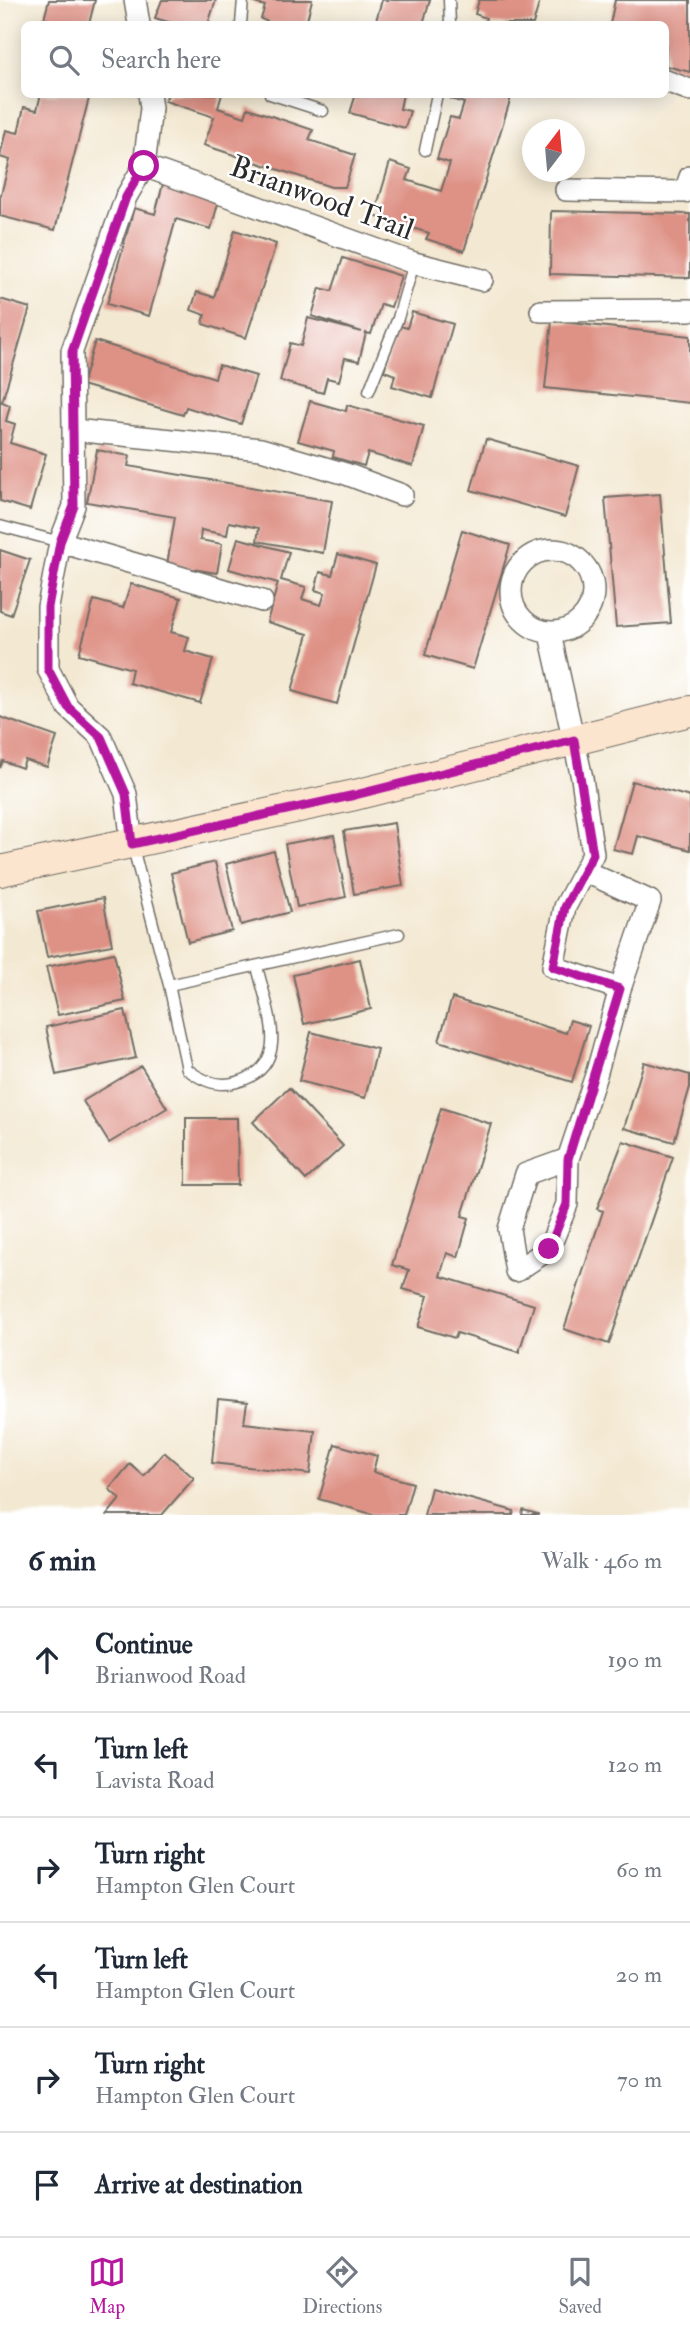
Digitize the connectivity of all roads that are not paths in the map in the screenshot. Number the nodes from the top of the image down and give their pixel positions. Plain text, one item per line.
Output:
1 (135, 0) edge
2 (243, 0) edge
3 (449, 0) edge
4 (138, 21) edge
5 (241, 21) edge
6 (450, 21) edge
7 (669, 82) edge
8 (690, 90) edge
9 (150, 98) edge
10 (282, 98) edge
11 (436, 98) edge
12 (323, 111) dead end
13 (425, 150) dead end
14 (144, 166) junction
15 (690, 177) edge
16 (566, 190) dead end
17 (414, 262) junction
18 (482, 280) dead end
19 (690, 310) edge
20 (541, 311) dead end
21 (369, 391) dead end
22 (73, 430) junction
23 (402, 495) dead end
24 (0, 526) edge
25 (60, 542) junction
26 (262, 601) dead end
27 (550, 634) junction
28 (690, 711) edge
29 (574, 740) junction
30 (132, 844) junction
31 (0, 871) edge
32 (584, 871) junction
33 (399, 934) dead end
34 (257, 966) junction
35 (169, 985) junction
36 (620, 989) junction
37 (568, 1159) junction

1 - 4 street
2 - 5 lane
3 - 6 lane
7 - 8 street
9 - 14 street
10 - 12 lane
11 - 13 lane
14 - 17 street, Brianwood Trail
14 - 22 street
15 - 16 street
17 - 18 street, Brianwood Trail
17 - 21 lane
19 - 20 street
22 - 23 street
22 - 25 street
24 - 25 lane
25 - 26 street
25 - 30 street
27 - 27 street
27 - 29 street
28 - 29 main road
29 - 30 main road
29 - 32 street
30 - 31 main road
30 - 35 lane
32 - 36 street
32 - 36 street
33 - 34 lane
34 - 35 lane
34 - 35 lane
36 - 37 street
37 - 37 street

